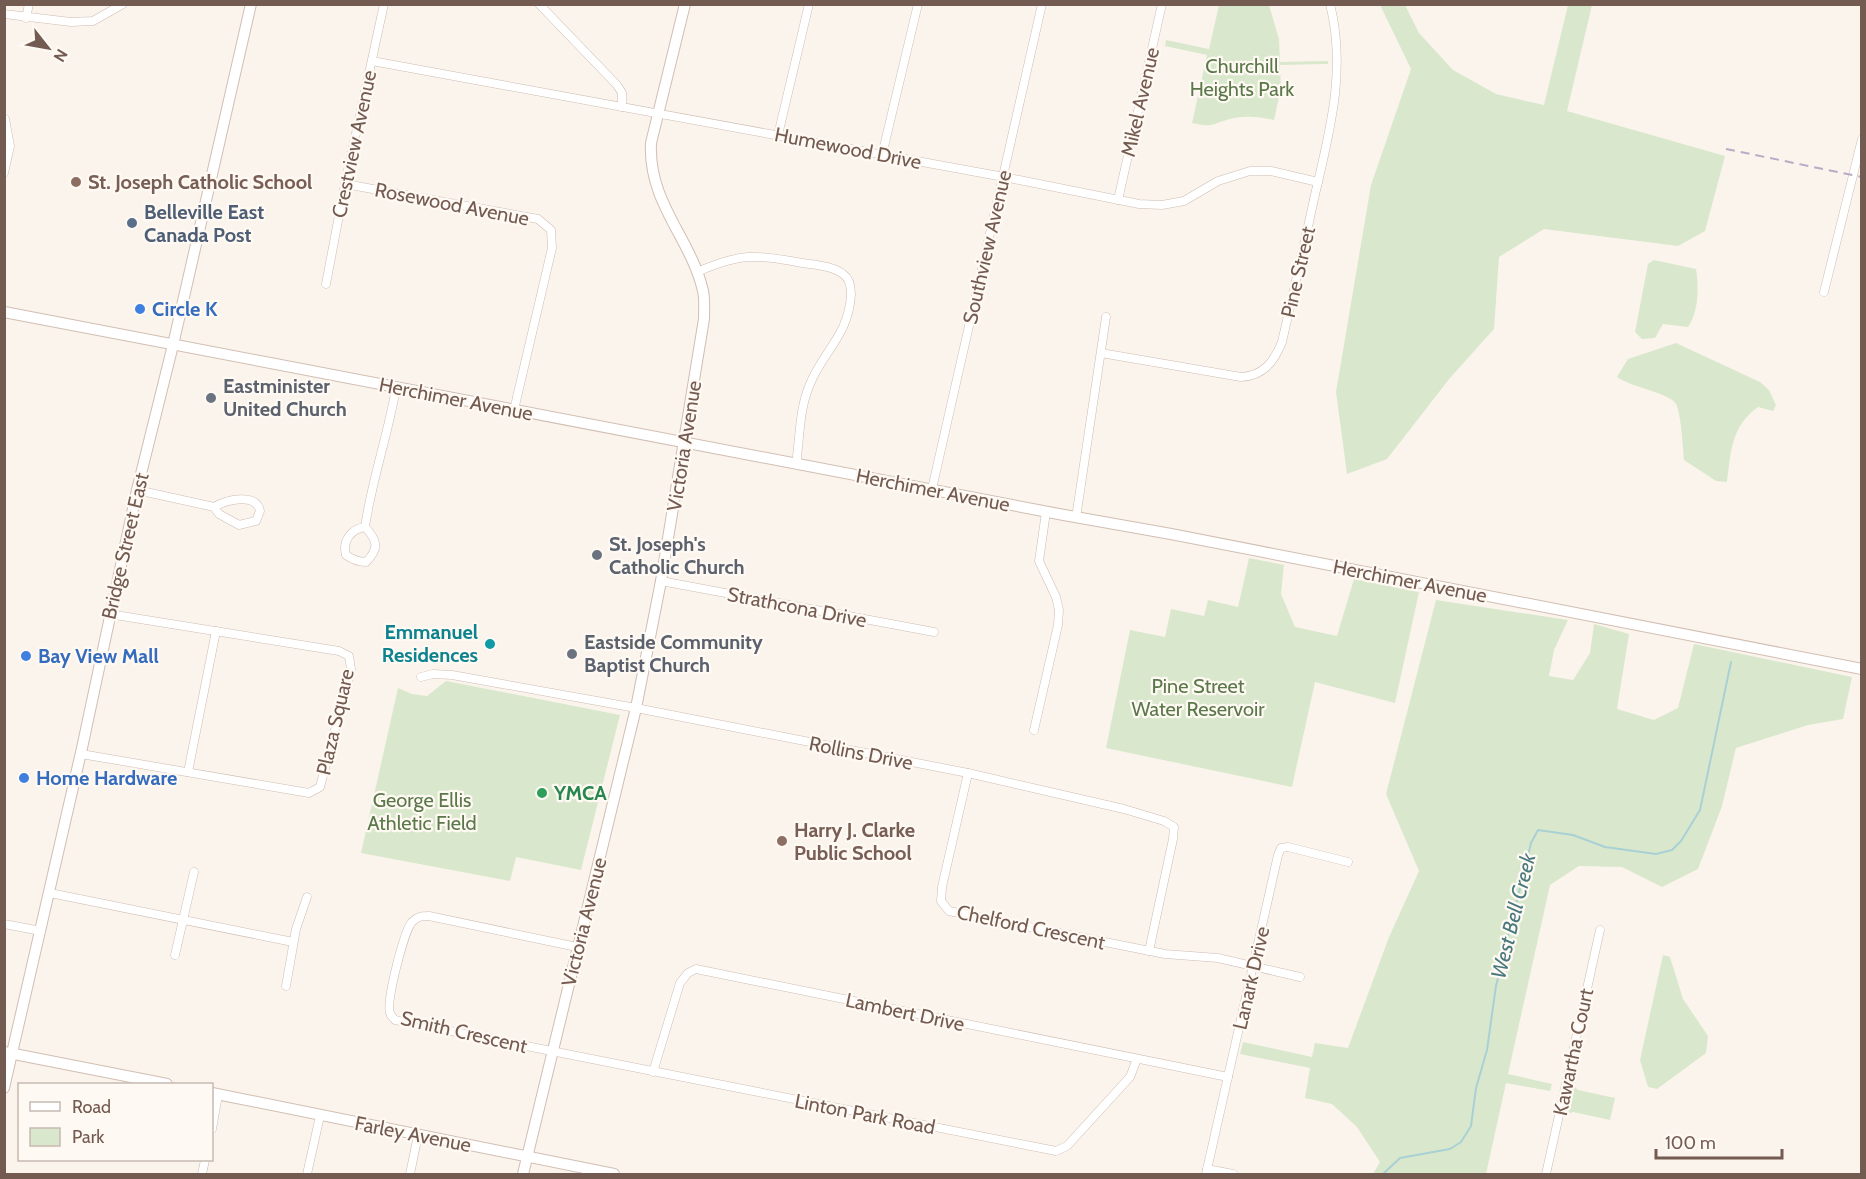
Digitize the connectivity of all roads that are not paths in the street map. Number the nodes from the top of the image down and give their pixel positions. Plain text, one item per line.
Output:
1 (29, 4) edge
2 (123, 4) edge
3 (251, 4) edge
4 (384, 4) edge
5 (539, 4) edge
6 (685, 4) edge
7 (809, 4) edge
8 (918, 4) edge
9 (1042, 4) edge
10 (1162, 4) edge
11 (1330, 4) edge
12 (4, 14) edge
13 (26, 18) junction
14 (372, 61) junction
15 (622, 107) junction
16 (658, 114) junction
17 (5, 119) edge
18 (778, 135) junction
19 (1862, 139) edge
20 (882, 155) junction
21 (4, 174) edge
22 (1004, 177) junction
23 (1318, 182) junction
24 (345, 184) junction
25 (1118, 200) junction
26 (697, 273) junction
27 (326, 284) dead end
28 (1824, 292) dead end
29 (4, 312) edge
30 (1106, 317) dead end
31 (173, 345) junction
32 (1101, 353) junction
33 (396, 388) junction
34 (514, 410) junction
35 (685, 443) junction
36 (798, 464) junction
37 (932, 489) junction
38 (137, 490) junction
39 (214, 507) junction
40 (1046, 512) junction
41 (1076, 518) junction
42 (365, 526) junction
43 (661, 581) junction
44 (109, 614) junction
45 (216, 631) junction
46 (934, 632) dead end
47 (1862, 669) edge
48 (421, 677) dead end
49 (636, 708) junction
50 (1035, 730) dead end
51 (81, 754) junction
52 (188, 772) junction
53 (968, 773) junction
54 (1348, 862) dead end
55 (194, 872) dead end
56 (50, 893) junction
57 (307, 897) dead end
58 (185, 919) junction
59 (4, 924) edge
60 (1600, 930) dead end
61 (40, 932) junction
62 (293, 942) junction
63 (577, 947) junction
64 (1149, 951) junction
65 (175, 955) dead end
66 (1253, 966) junction
67 (1300, 977) dead end
68 (286, 986) dead end
69 (8, 1052) edge
70 (552, 1052) junction
71 (1137, 1059) junction
72 (653, 1072) junction
73 (1228, 1077) junction
74 (162, 1083) edge
75 (4, 1088) edge
76 (215, 1094) edge
77 (320, 1116) junction
78 (213, 1117) edge
79 (418, 1135) junction
80 (527, 1157) junction
81 (1206, 1172) edge
82 (307, 1174) edge
83 (410, 1174) edge
84 (523, 1174) edge
85 (614, 1174) edge
86 (1233, 1174) edge
87 (1546, 1174) edge

1 - 13 street
2 - 13 street
3 - 31 street, Bridge Street East
4 - 14 street, Crestview Avenue
5 - 15 street
6 - 16 street, Victoria Avenue
7 - 18 street
8 - 20 street
9 - 22 street, Southview Avenue
10 - 25 street, Mikel Avenue
11 - 23 street, Pine Street
12 - 13 street
14 - 15 street, Humewood Drive
14 - 24 street, Crestview Avenue
15 - 16 street, Humewood Drive
16 - 18 street, Humewood Drive
16 - 26 street, Victoria Avenue
17 - 21 street
18 - 20 street, Humewood Drive
19 - 28 street
20 - 22 street, Humewood Drive
22 - 25 street, Humewood Drive
22 - 37 street, Southview Avenue
23 - 25 street, Humewood Drive
23 - 32 street, Pine Street
24 - 27 street, Crestview Avenue
24 - 34 street, Rosewood Avenue
26 - 35 street, Victoria Avenue
26 - 36 street
29 - 31 street, Herchimer Avenue
30 - 32 street
31 - 33 street, Herchimer Avenue
31 - 38 street, Bridge Street East
32 - 41 street
33 - 34 street, Herchimer Avenue
33 - 42 street
34 - 35 street, Herchimer Avenue
35 - 36 street, Herchimer Avenue
35 - 43 street, Victoria Avenue
36 - 37 street, Herchimer Avenue
37 - 40 street, Herchimer Avenue
38 - 39 street
38 - 44 street, Bridge Street East
39 - 39 street
40 - 41 street, Herchimer Avenue
40 - 50 street
41 - 47 street, Herchimer Avenue
42 - 42 street
43 - 46 street, Strathcona Drive
43 - 49 street, Victoria Avenue
44 - 45 street, Plaza Square
44 - 51 street, Bridge Street East
45 - 52 street
45 - 52 street, Plaza Square
48 - 49 street, Rollins Drive
49 - 53 street, Rollins Drive
49 - 63 street, Victoria Avenue
51 - 52 street, Plaza Square
51 - 56 street, Bridge Street East
53 - 64 street, Rollins Drive
53 - 64 street, Chelford Crescent
54 - 66 street, Lanark Drive
55 - 58 street
56 - 58 street
56 - 61 street, Bridge Street East
57 - 62 street
58 - 62 street
58 - 65 street
59 - 61 street
60 - 87 street, Kawartha Court
61 - 69 street, Bridge Street East
62 - 68 street
63 - 70 street, Victoria Avenue
63 - 70 street, Smith Crescent
64 - 66 street, Chelford Crescent
66 - 67 street, Chelford Crescent
66 - 73 street, Lanark Drive
69 - 74 street
69 - 75 street, Bridge Street East
70 - 72 street, Linton Park Road
70 - 80 street, Victoria Avenue
71 - 72 street, Linton Park Road
71 - 72 street, Lambert Drive
71 - 73 street, Lambert Drive
73 - 81 street, Lanark Drive
76 - 77 street, Farley Avenue
76 - 78 street
77 - 79 street, Farley Avenue
77 - 82 street
79 - 80 street, Farley Avenue
79 - 83 street
80 - 84 street, Victoria Avenue
80 - 85 street, Farley Avenue
81 - 86 street

